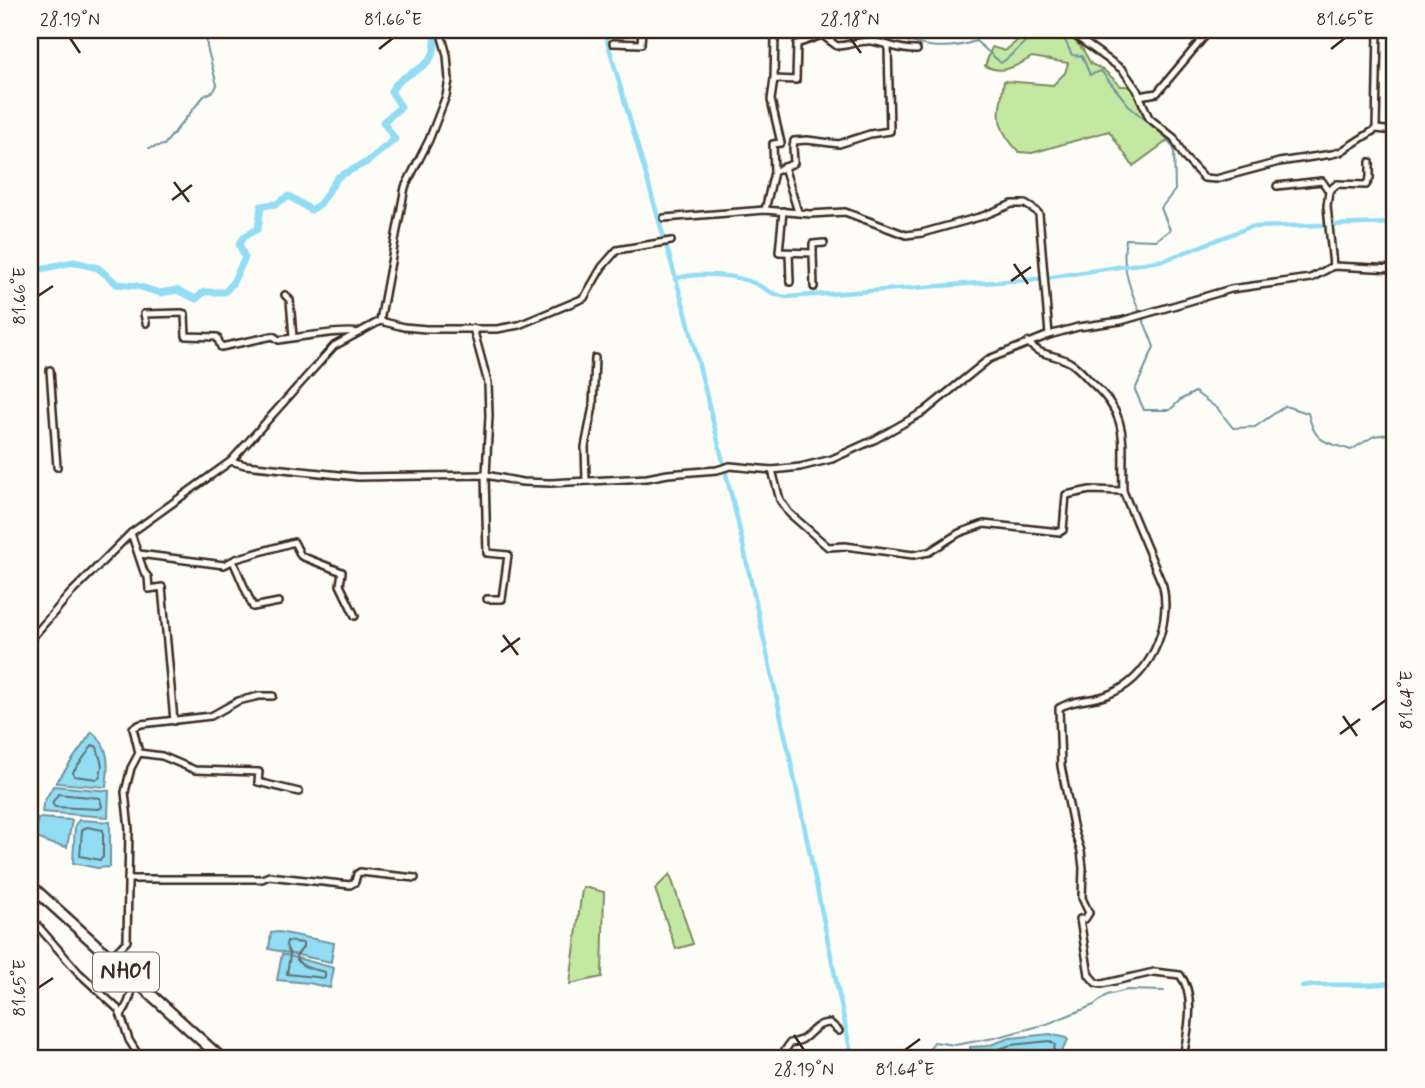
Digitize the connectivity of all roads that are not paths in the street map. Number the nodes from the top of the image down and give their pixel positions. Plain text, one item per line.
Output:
1 (440, 30) edge
2 (642, 30) edge
3 (1067, 30) edge
4 (1210, 30) edge
5 (1378, 30) edge
6 (820, 33) edge
7 (775, 38) dead end
8 (613, 43) dead end
9 (888, 46) junction
10 (917, 50) dead end
11 (774, 79) junction
12 (1139, 96) junction
13 (1376, 129) junction
14 (1395, 131) edge
15 (1370, 163) dead end
16 (784, 167) junction
17 (774, 172) junction
18 (1277, 186) dead end
19 (1329, 191) junction
20 (765, 210) junction
21 (783, 211) junction
22 (798, 212) junction
23 (663, 218) dead end
24 (670, 241) dead end
25 (824, 243) dead end
26 (789, 253) junction
27 (813, 253) junction
28 (1333, 266) junction
29 (1395, 269) edge
30 (790, 282) dead end
31 (814, 287) dead end
32 (285, 295) dead end
33 (380, 321) junction
34 (146, 323) dead end
35 (473, 328) junction
36 (357, 333) junction
37 (1049, 335) junction
38 (293, 338) junction
39 (1028, 342) junction
40 (595, 358) dead end
41 (50, 370) dead end
42 (231, 461) junction
43 (57, 467) dead end
44 (772, 470) junction
45 (485, 475) junction
46 (586, 481) junction
47 (1123, 491) junction
48 (131, 533) junction
49 (139, 554) junction
50 (233, 561) junction
51 (487, 599) dead end
52 (279, 602) dead end
53 (355, 616) dead end
54 (30, 640) edge
55 (273, 696) dead end
56 (174, 721) junction
57 (139, 753) junction
58 (299, 792) dead end
59 (415, 878) dead end
60 (128, 879) junction
61 (30, 885) edge
62 (30, 917) edge
63 (110, 958) junction
64 (131, 977) junction
65 (121, 1014) junction
66 (838, 1031) dead end
67 (140, 1058) edge
68 (222, 1058) edge
69 (780, 1058) edge
70 (1183, 1058) edge

1 - 33 street
2 - 8 street
3 - 12 street
4 - 12 street
5 - 13 street
6 - 9 street
6 - 11 street
7 - 11 street
9 - 10 street
9 - 16 street
11 - 17 street
12 - 13 street
13 - 14 street
15 - 19 street
16 - 17 street
16 - 22 street
17 - 20 street
18 - 19 street
19 - 28 street
20 - 21 street
20 - 23 street
21 - 22 street
21 - 26 street
22 - 37 street
24 - 35 street
25 - 27 street
26 - 27 street
26 - 30 street
27 - 31 street
28 - 29 street
28 - 37 street
32 - 38 street
33 - 35 street
33 - 36 street
34 - 38 street
35 - 45 street
36 - 38 street
36 - 42 street
37 - 39 street
39 - 44 street
39 - 47 street
40 - 46 street
41 - 43 street
42 - 45 street
42 - 48 street
44 - 46 street
44 - 47 street
45 - 46 street
45 - 51 street
47 - 70 street
48 - 49 street
48 - 54 street
49 - 50 street
49 - 56 street
50 - 52 street
50 - 53 street
55 - 56 street
56 - 57 street
57 - 58 street
57 - 60 street
59 - 60 street
60 - 63 street
61 - 63 highway, NH01
62 - 65 street
63 - 64 highway, NH01
64 - 65 street
64 - 68 highway, NH01
65 - 67 street
66 - 69 street

